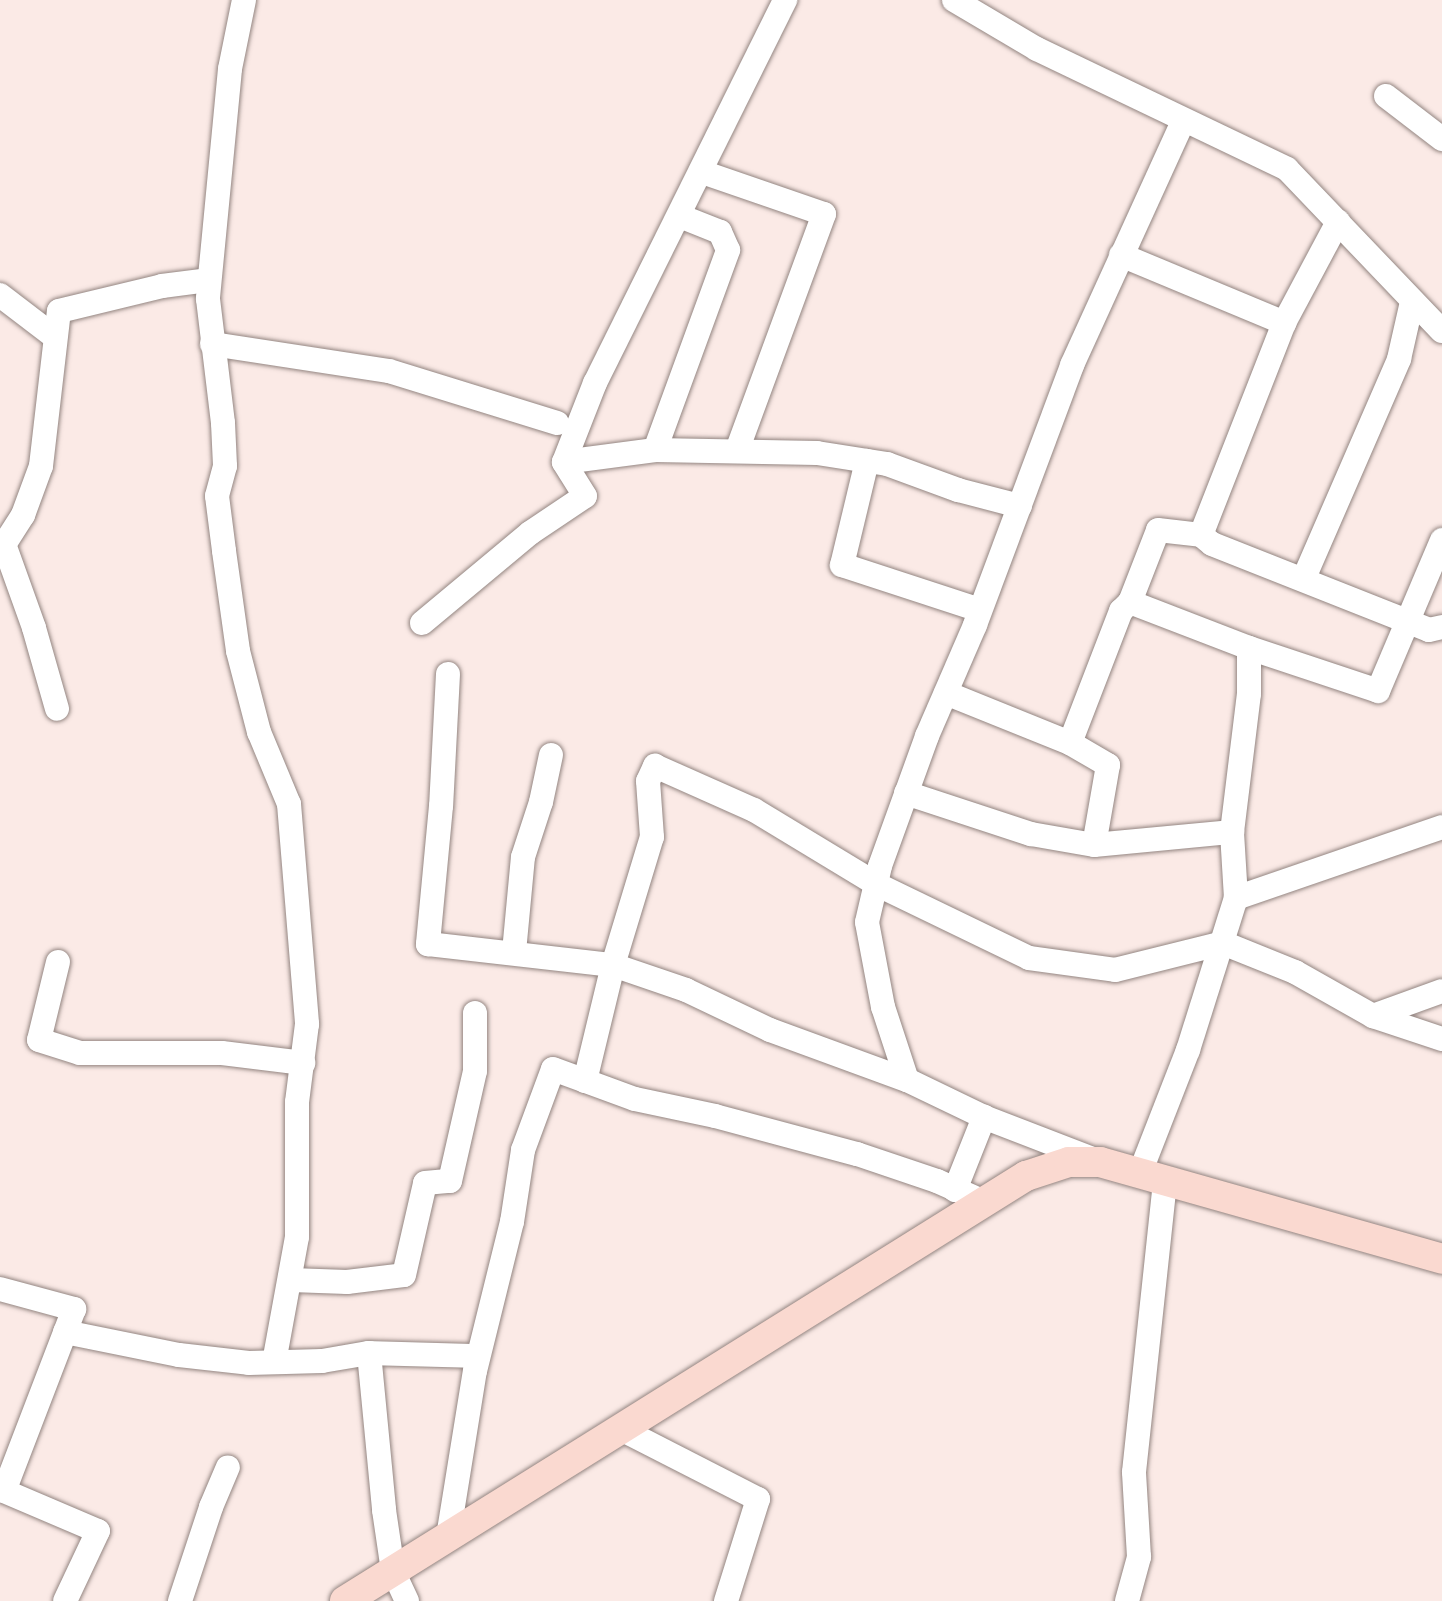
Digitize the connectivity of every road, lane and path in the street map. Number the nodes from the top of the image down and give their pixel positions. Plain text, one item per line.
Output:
1 (244, 0) edge
2 (785, 0) edge
3 (954, 0) edge
4 (1386, 96) dead end
5 (1183, 121) junction
6 (1442, 139) edge
7 (702, 172) junction
8 (680, 216) junction
9 (1338, 222) junction
10 (1121, 255) junction
11 (208, 280) junction
12 (0, 295) edge
13 (1412, 302) junction
14 (1284, 323) junction
15 (1442, 331) edge
16 (55, 337) junction
17 (212, 344) junction
18 (557, 423) dead end
19 (655, 450) junction
20 (737, 450) junction
21 (867, 461) junction
22 (564, 462) junction
23 (1020, 506) junction
24 (1201, 535) junction
25 (1442, 540) edge
26 (2, 548) edge
27 (1304, 578) junction
28 (1130, 602) junction
29 (980, 610) junction
30 (1409, 621) junction
31 (422, 623) dead end
32 (1442, 627) edge
33 (1249, 648) junction
34 (448, 674) dead end
35 (946, 693) junction
36 (57, 709) dead end
37 (1070, 743) junction
38 (551, 755) dead end
39 (906, 793) junction
40 (1442, 827) edge
41 (1232, 832) junction
42 (1094, 845) junction
43 (876, 884) junction
44 (1236, 898) junction
45 (1223, 943) junction
46 (514, 952) junction
47 (58, 962) dead end
48 (613, 965) junction
49 (1442, 991) edge
50 (475, 1013) dead end
51 (1373, 1016) junction
52 (1442, 1039) edge
53 (303, 1063) junction
54 (907, 1080) junction
55 (585, 1081) junction
56 (984, 1117) junction
57 (1100, 1162) junction
58 (1153, 1177) junction
59 (955, 1190) junction
60 (984, 1202) junction
61 (1442, 1259) edge
62 (291, 1280) junction
63 (0, 1289) edge
64 (65, 1332) junction
65 (369, 1353) junction
66 (478, 1356) junction
67 (274, 1362) junction
68 (621, 1429) junction
69 (228, 1467) dead end
70 (448, 1537) junction
71 (393, 1571) junction
72 (65, 1601) edge
73 (180, 1601) edge
74 (345, 1601) edge
75 (407, 1601) edge
76 (726, 1601) edge
77 (1127, 1601) edge

1 - 11 street
2 - 7 street
3 - 5 street
4 - 6 street
5 - 9 street
5 - 10 street
7 - 8 street
7 - 20 street
8 - 19 street
8 - 22 street
9 - 13 street
9 - 14 street
10 - 14 street
10 - 23 street
11 - 16 street
11 - 17 street
12 - 16 street
13 - 15 street
13 - 27 street
14 - 24 street
16 - 26 street
17 - 18 street
17 - 53 street
19 - 20 street
19 - 22 street
20 - 21 street
21 - 23 street
21 - 29 street
22 - 31 street
23 - 29 street
24 - 27 street
24 - 28 street
25 - 30 street
26 - 36 street
27 - 30 street
28 - 33 street
28 - 37 street
29 - 35 street
30 - 32 street
30 - 33 street
33 - 41 street
34 - 46 street
35 - 37 street
35 - 39 street
37 - 42 street
38 - 46 street
39 - 42 street
39 - 43 street
40 - 44 street
41 - 42 street
41 - 44 street
43 - 45 street
43 - 48 street
43 - 54 street
44 - 45 street
45 - 51 street
45 - 58 street
46 - 48 street
47 - 53 street
48 - 54 street
48 - 55 street
49 - 51 street
50 - 62 street
51 - 52 street
53 - 62 street
54 - 56 street
55 - 59 street
55 - 66 street
56 - 57 street
56 - 59 street
57 - 58 main road
57 - 60 main road
58 - 61 main road
58 - 77 street
59 - 60 street
60 - 68 main road
62 - 67 street
63 - 64 street
64 - 67 street
64 - 72 street
65 - 66 street
65 - 67 street
65 - 71 street
66 - 70 street
68 - 70 main road
68 - 76 street
69 - 73 street
70 - 71 main road
71 - 74 main road
71 - 75 street

